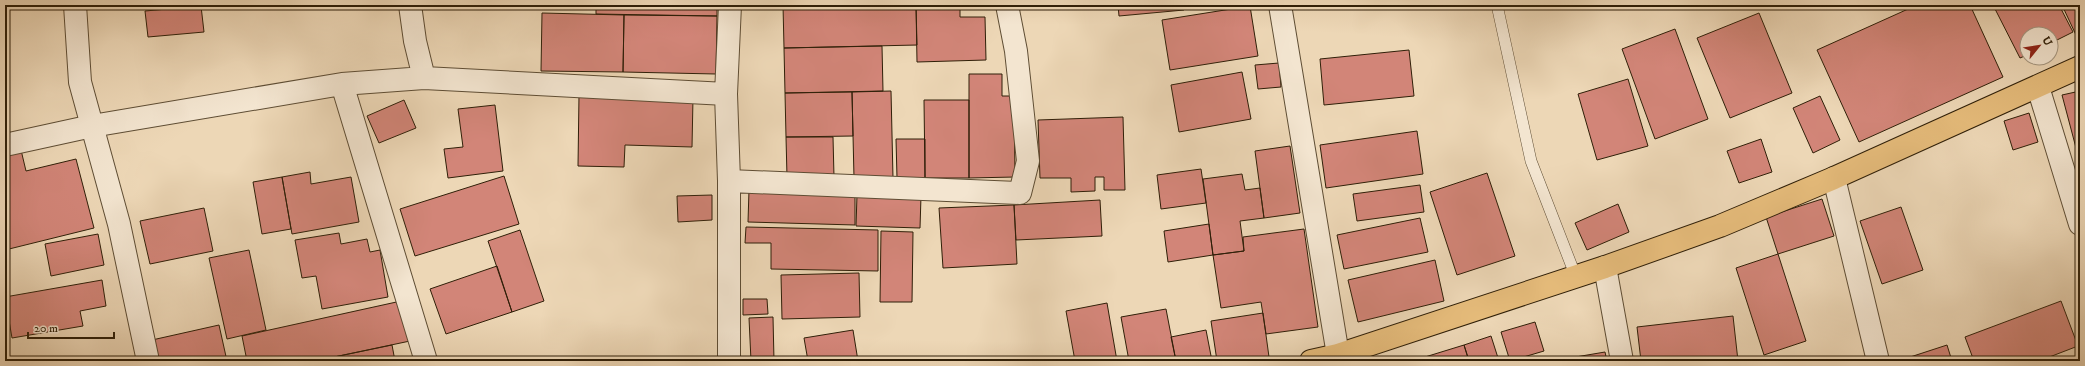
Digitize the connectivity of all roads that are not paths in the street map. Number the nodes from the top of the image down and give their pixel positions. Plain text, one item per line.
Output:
1 (75, 5) edge
2 (410, 5) edge
3 (730, 5) edge
4 (1007, 5) edge
5 (1280, 5) edge
6 (1497, 5) edge
7 (2080, 67) edge
8 (424, 78) junction
9 (342, 84) junction
10 (2038, 87) junction
11 (726, 94) junction
12 (92, 126) junction
13 (5, 145) edge
14 (1834, 178) junction
15 (729, 181) junction
16 (2080, 224) edge
17 (1605, 267) junction
18 (1576, 277) junction
19 (1338, 355) junction
20 (148, 361) edge
21 (426, 361) edge
22 (729, 361) edge
23 (1311, 361) edge
24 (1622, 361) edge
25 (1878, 361) edge

1 - 12 street
2 - 8 street
3 - 11 street
4 - 15 street
5 - 19 street
6 - 18 lane
7 - 10 highway
8 - 9 street
8 - 11 street
9 - 12 street
9 - 21 street
10 - 14 highway
10 - 16 street
11 - 15 street
12 - 13 street
12 - 20 street
14 - 17 highway
14 - 25 street
15 - 22 street
17 - 18 highway
17 - 24 street
18 - 19 highway
19 - 23 highway

